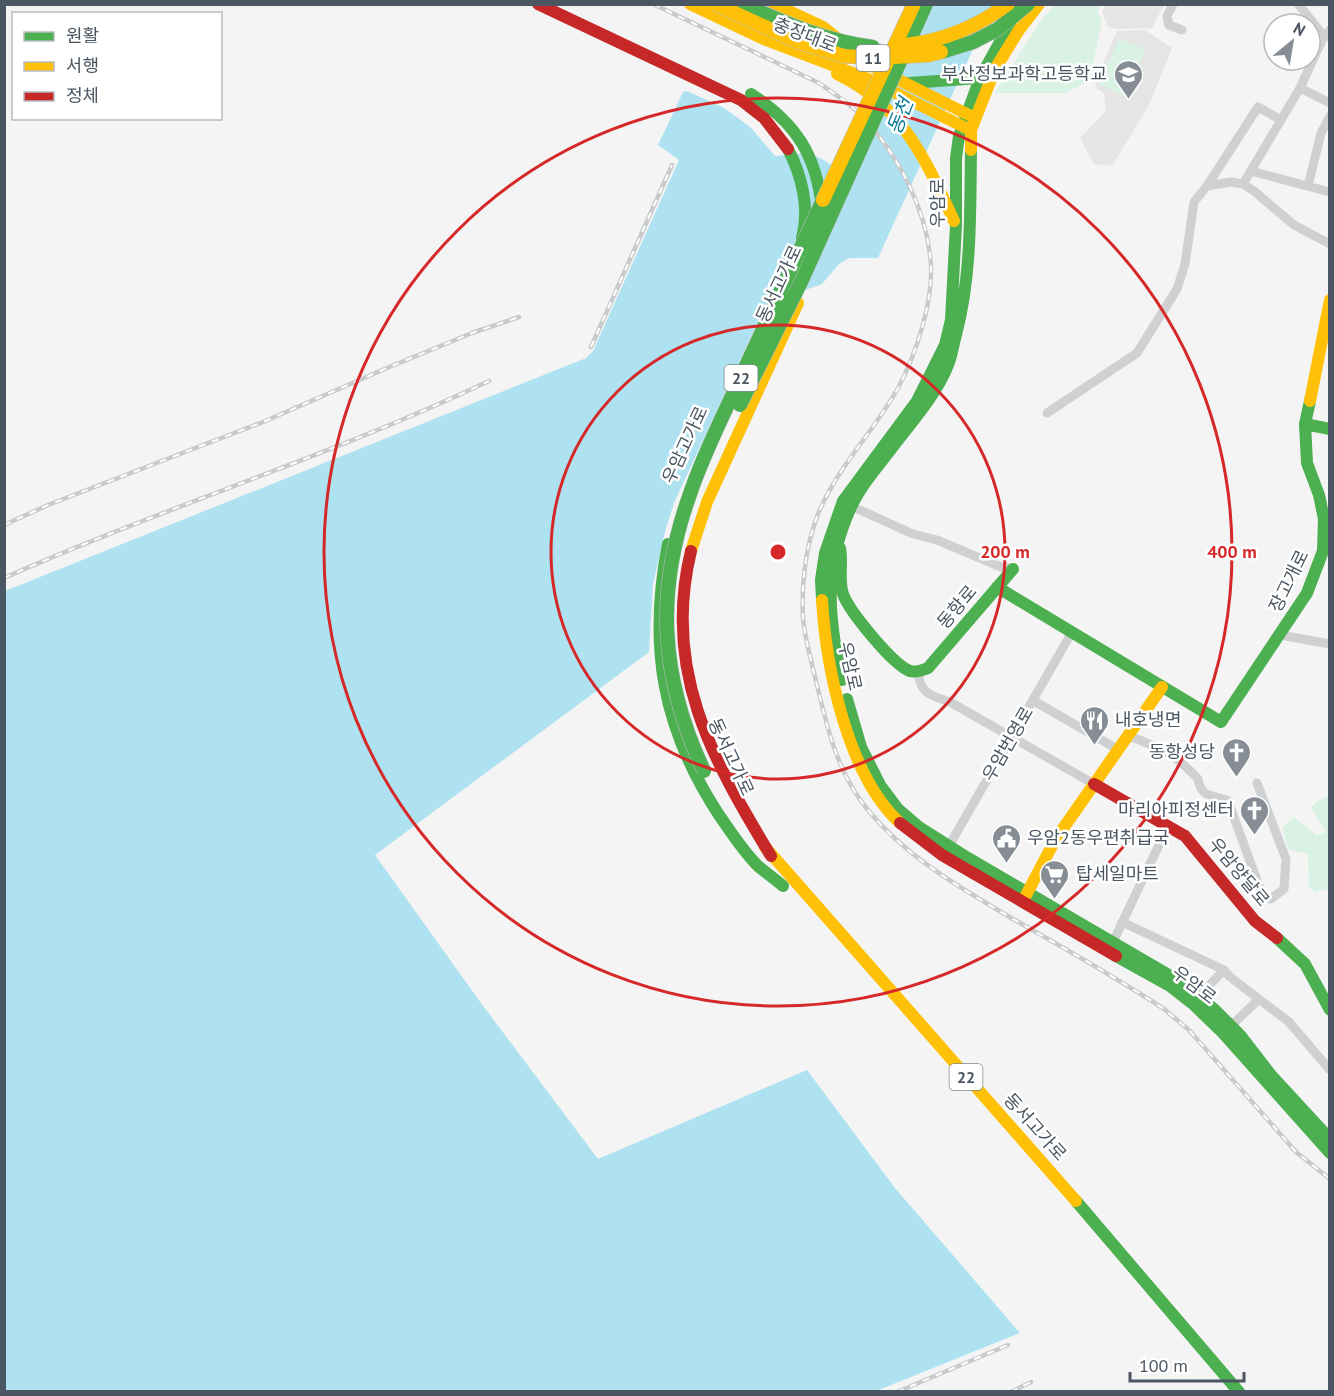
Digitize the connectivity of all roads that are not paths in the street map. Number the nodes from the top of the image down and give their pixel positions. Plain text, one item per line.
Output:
1 (538, 4) edge
2 (558, 4) edge
3 (690, 4) edge
4 (715, 4) edge
5 (744, 4) edge
6 (774, 4) edge
7 (914, 4) edge
8 (926, 4) edge
9 (1008, 4) edge
10 (1022, 4) edge
11 (1028, 4) edge
12 (1039, 4) edge
13 (1173, 4) edge
14 (1298, 4) edge
15 (1182, 30) dead end
16 (1328, 34) edge
17 (866, 76) junction
18 (980, 78) junction
19 (905, 84) junction
20 (1300, 88) junction
21 (1329, 103) edge
22 (946, 111) junction
23 (1329, 116) edge
24 (1281, 120) junction
25 (968, 122) junction
26 (1251, 171) junction
27 (1243, 184) junction
28 (1207, 186) junction
29 (1308, 186) junction
30 (1329, 192) edge
31 (956, 225) junction
32 (1329, 244) edge
33 (1329, 300) edge
34 (1047, 413) dead end
35 (1305, 424) junction
36 (1329, 429) edge
37 (851, 506) junction
38 (838, 542) junction
39 (1013, 569) joint
40 (997, 588) junction
41 (1072, 632) junction
42 (1280, 635) junction
43 (1329, 644) edge
44 (918, 672) junction
45 (1162, 687) junction
46 (1034, 701) junction
47 (1130, 736) junction
48 (1012, 737) junction
49 (1119, 750) junction
50 (1257, 783) dead end
51 (1094, 784) junction
52 (1168, 826) junction
53 (946, 851) junction
54 (771, 856) junction
55 (783, 886) junction
56 (1025, 898) junction
57 (1122, 922) junction
58 (1113, 942) junction
59 (1224, 970) junction
60 (1198, 997) junction
61 (1258, 999) junction
62 (1329, 1010) edge
63 (1231, 1026) junction
64 (1329, 1070) edge
65 (1329, 1139) edge
66 (1329, 1153) edge
67 (1228, 1392) edge
68 (1239, 1392) edge

1 - 55 main road, 우암고가로, bridge
2 - 54 main road, bridge
3 - 17 main road, 충장대로
4 - 11 main road, 11, bridge
5 - 9 main road, 11, bridge
6 - 17 main road, 충장대로
7 - 55 main road, 동서고가로 / 22, bridge
8 - 54 main road, 동서고가로 / 22, bridge
10 - 18 main road, 우암로
12 - 25 main road, 우암로
13 - 15 street
14 - 16 street
16 - 20 street
17 - 19 main road, 충장대로, bridge
17 - 22 main road, 충장대로, bridge
17 - 31 main road, bridge
18 - 19 main road
18 - 25 main road, 우암로
19 - 22 main road, 충장대로
20 - 21 street
20 - 24 street
22 - 25 main road, 충장대로
23 - 29 street
24 - 26 street
24 - 28 street
25 - 31 main road, 우암로
25 - 37 main road, 우암로
26 - 27 street
26 - 29 street
27 - 28 street
27 - 32 street
28 - 34 street
29 - 30 street
31 - 53 main road, 우암로
33 - 35 main road, 장고개로
35 - 36 main road
35 - 42 main road, 장고개로
37 - 38 main road, 우암로
37 - 39 street, 동항로
38 - 44 main road
38 - 53 main road, 우암로
39 - 40 main road, 동항로
40 - 41 main road, 장고개로
40 - 44 main road, 동항로
41 - 45 main road, 장고개로
41 - 46 street, 우암번영로
42 - 43 street
42 - 45 main road, 장고개로
44 - 48 street
45 - 47 main road
46 - 48 street, 우암번영로
46 - 49 street
47 - 49 main road
47 - 50 street
48 - 51 street
48 - 53 street, 우암번영로
49 - 51 main road
51 - 52 main road, 우암양달로
51 - 56 main road
52 - 57 street
52 - 62 main road, 우암양달로
53 - 56 main road, 우암로
54 - 68 main road, 동서고가로 / 22
55 - 67 main road, 동서고가로 / 22
56 - 58 main road, 우암로
56 - 66 main road, 우암로
57 - 58 street
57 - 59 street
58 - 60 main road, 우암로
59 - 60 street, 우암로
59 - 61 street
60 - 63 main road, 우암로
61 - 63 street
61 - 64 street
63 - 65 main road, 우암로

